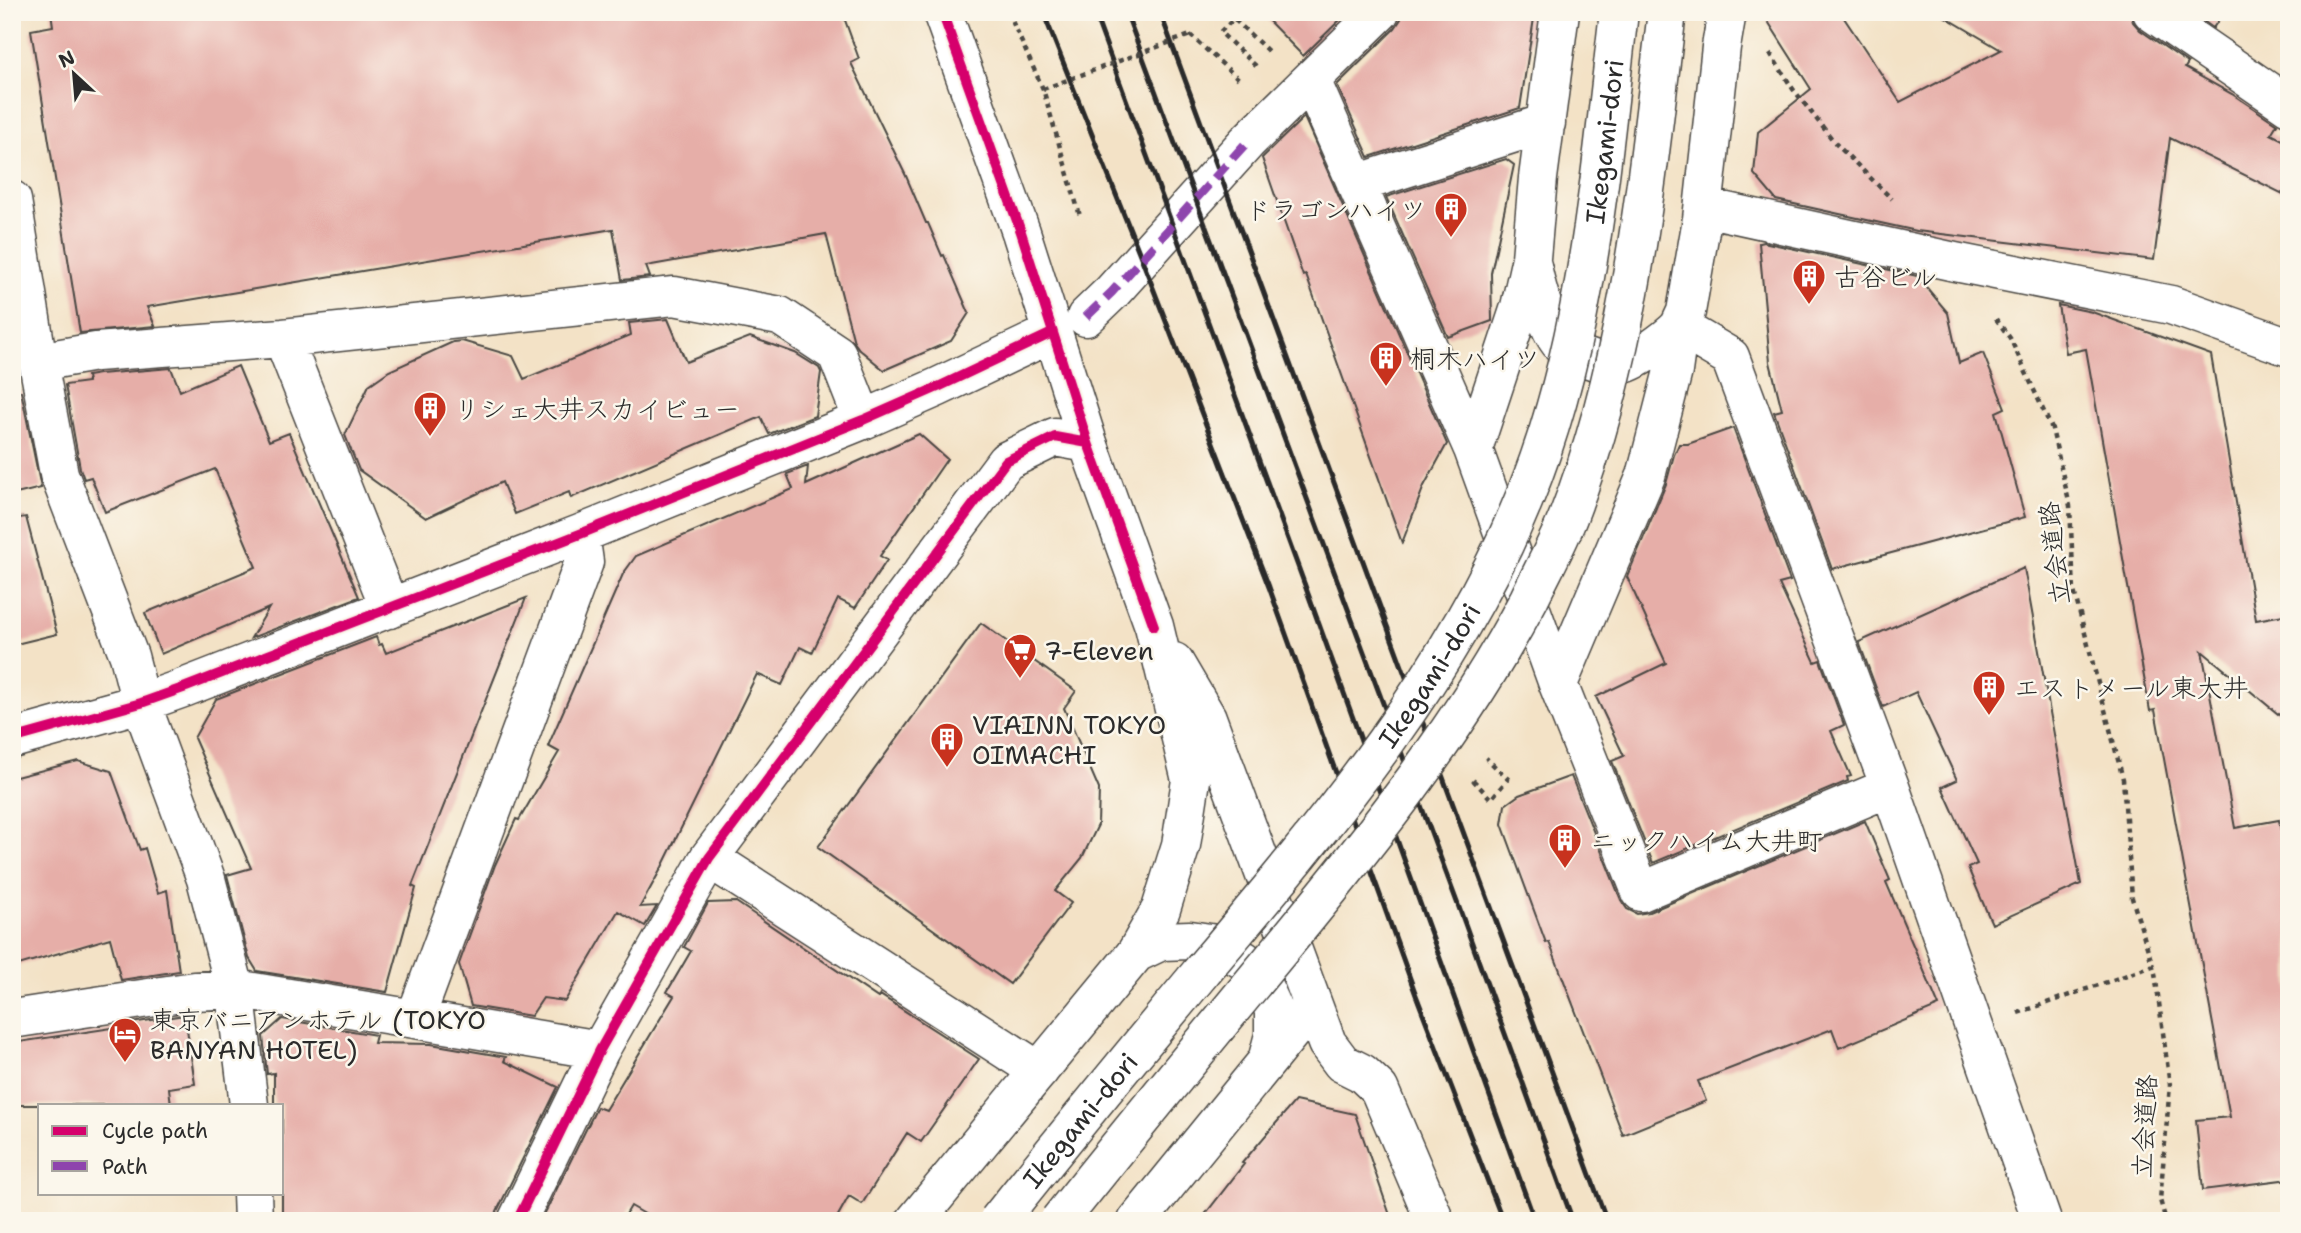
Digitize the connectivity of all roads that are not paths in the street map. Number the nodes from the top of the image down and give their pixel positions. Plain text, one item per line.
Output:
1 (942, 12) edge
2 (1380, 12) edge
3 (1560, 12) edge
4 (1619, 12) edge
5 (1667, 12) edge
6 (1727, 12) edge
7 (2152, 12) edge
8 (1311, 80) junction
9 (2289, 106) edge
10 (1546, 123) junction
11 (1356, 184) junction
12 (13, 206) edge
13 (1704, 207) junction
14 (1531, 258) junction
15 (1086, 317) dead end
16 (1679, 327) junction
17 (1052, 332) junction
18 (283, 338) junction
19 (2289, 347) edge
20 (38, 362) junction
21 (863, 420) junction
22 (1088, 443) junction
23 (1472, 449) junction
24 (580, 534) junction
25 (390, 609) junction
26 (1154, 626) junction
27 (1558, 684) junction
28 (141, 704) junction
29 (12, 739) edge
30 (1890, 787) junction
31 (709, 858) junction
32 (1136, 953) junction
33 (235, 989) junction
34 (1312, 1006) junction
35 (12, 1019) edge
36 (415, 1019) junction
37 (600, 1050) junction
38 (1267, 1061) junction
39 (1039, 1071) junction
40 (249, 1104) edge
41 (252, 1194) edge
42 (253, 1221) edge
43 (517, 1221) edge
44 (915, 1221) edge
45 (998, 1221) edge
46 (1059, 1221) edge
47 (1137, 1221) edge
48 (1435, 1221) edge
49 (2042, 1221) edge

1 - 17 street
2 - 8 street
3 - 10 street
4 - 45 street, Ikegami-dori, bridge
5 - 46 street, Ikegami-dori, bridge
6 - 13 street
7 - 9 street
8 - 11 street
8 - 15 street
10 - 11 street
10 - 14 street
11 - 23 street
12 - 20 street
13 - 16 street
13 - 19 street
14 - 16 street
14 - 23 street
16 - 27 street
16 - 30 street
17 - 21 street
17 - 22 street
18 - 20 street
18 - 21 street
18 - 25 street
20 - 28 street
21 - 24 street
22 - 26 street
22 - 31 street
23 - 27 street
24 - 25 street
24 - 36 street
25 - 28 street
26 - 32 street
26 - 34 street
27 - 30 street
28 - 29 street
28 - 33 street
30 - 49 street
31 - 37 street
31 - 39 street
32 - 38 street
32 - 39 street
33 - 35 street
33 - 36 street
33 - 40 street
34 - 38 street
34 - 48 street
36 - 37 street
37 - 43 street
38 - 47 street
39 - 44 street
41 - 42 street

